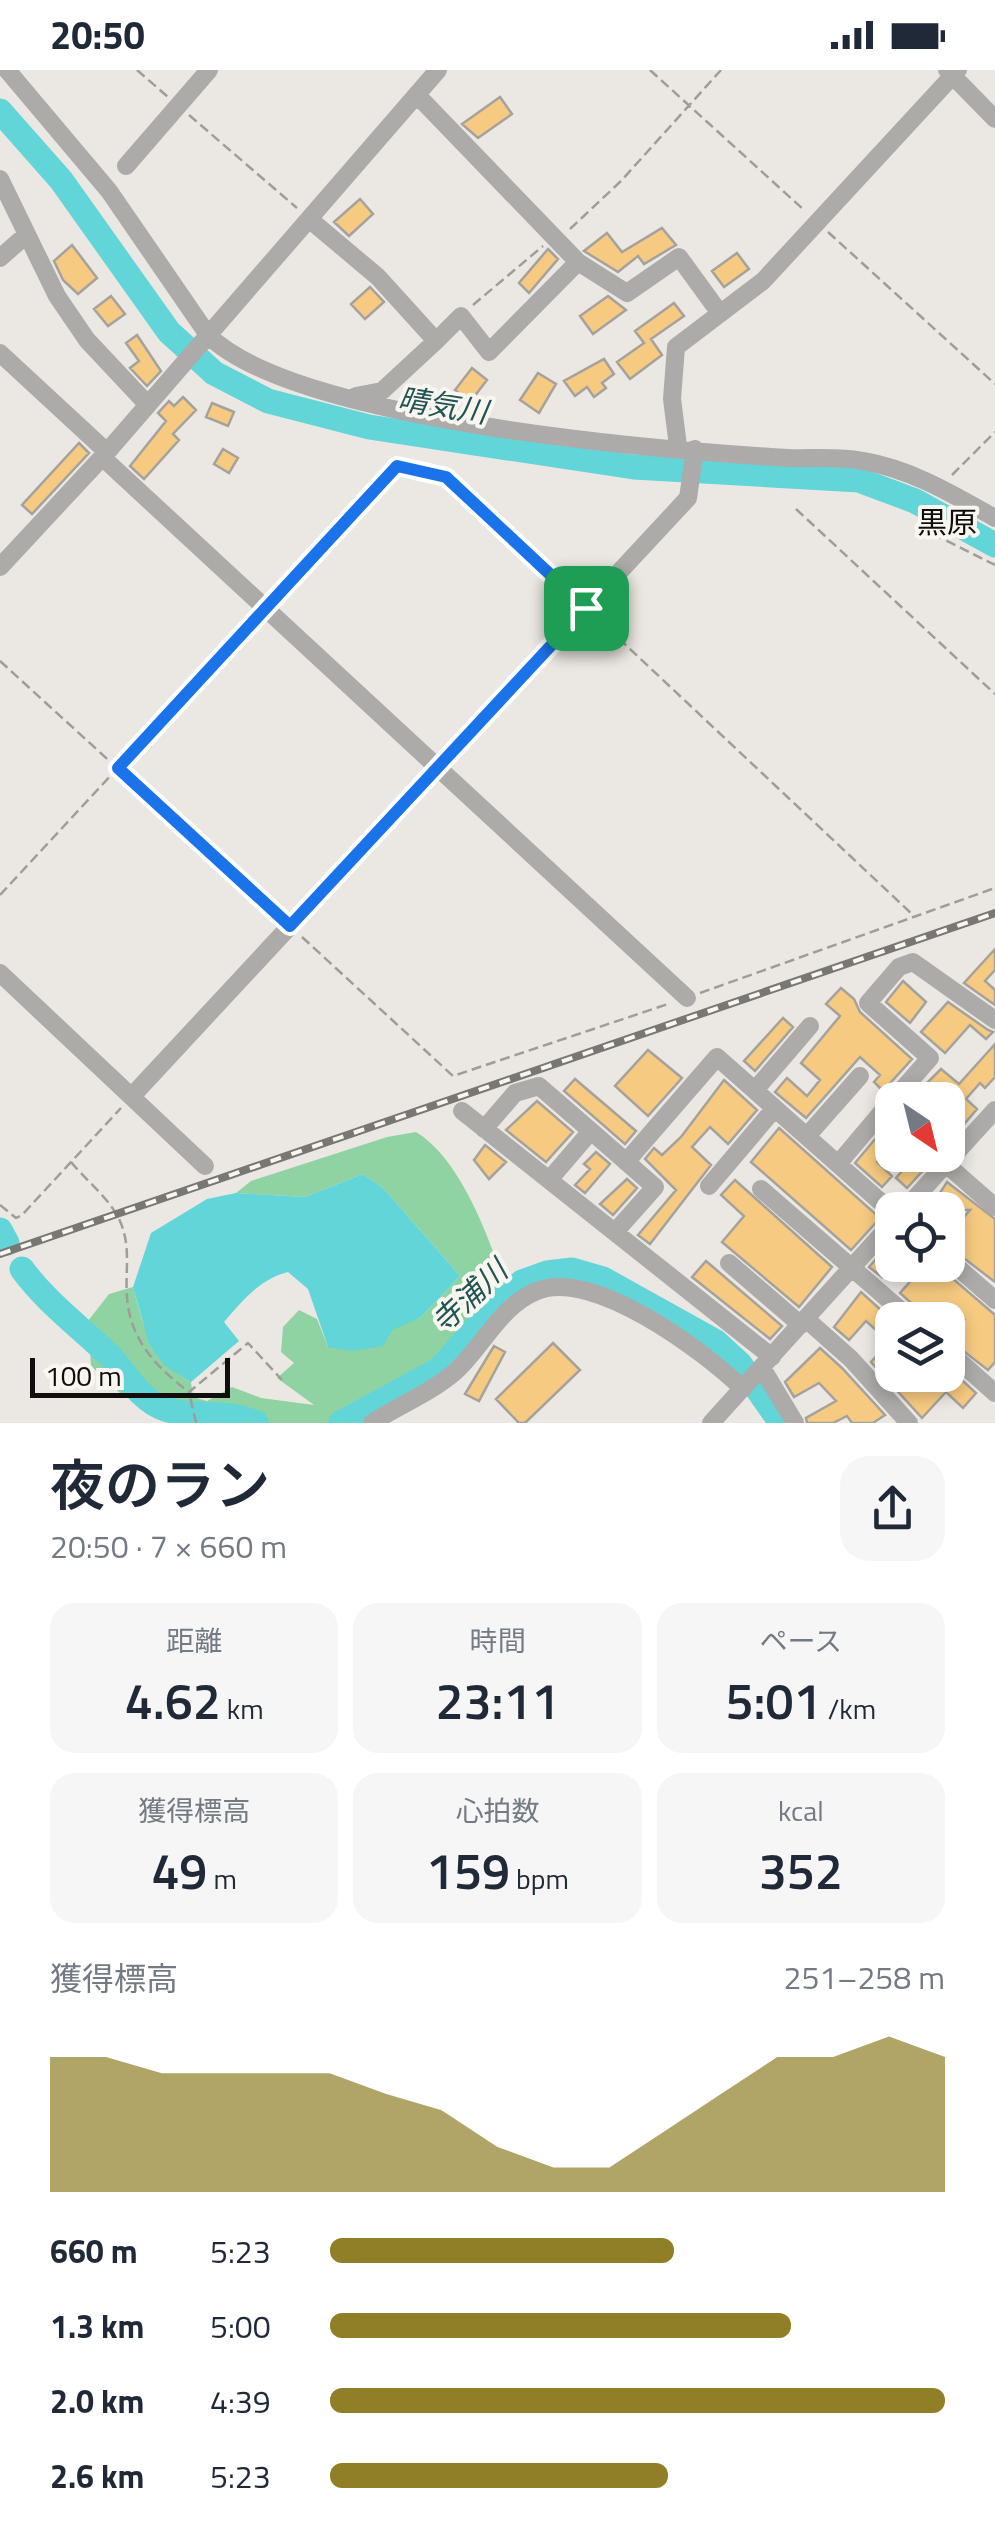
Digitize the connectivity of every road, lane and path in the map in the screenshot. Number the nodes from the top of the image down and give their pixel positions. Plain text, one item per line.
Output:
1 (8, 70) edge
2 (137, 70) edge
3 (209, 70) edge
4 (438, 70) edge
5 (650, 70) edge
6 (721, 70) edge
7 (952, 72) edge
8 (417, 94) junction
9 (178, 106) junction
10 (689, 106) junction
11 (995, 119) edge
12 (126, 166) dead end
13 (0, 179) edge
14 (309, 219) junction
15 (817, 222) junction
16 (24, 236) junction
17 (553, 238) junction
18 (0, 258) edge
19 (578, 262) junction
20 (718, 312) junction
21 (461, 316) junction
22 (208, 335) junction
23 (436, 341) junction
24 (0, 353) edge
25 (995, 384) edge
26 (348, 398) junction
27 (148, 404) junction
28 (995, 432) edge
29 (689, 450) junction
30 (104, 454) junction
31 (943, 489) junction
32 (796, 509) dead end
33 (995, 518) edge
34 (933, 534) dead end
35 (995, 565) edge
36 (0, 567) edge
37 (586, 608) junction
38 (266, 609) junction
39 (0, 660) edge
40 (995, 694) edge
41 (118, 768) junction
42 (437, 768) junction
43 (995, 888) edge
44 (0, 895) edge
45 (913, 915) junction
46 (290, 926) junction
47 (0, 972) edge
48 (687, 998) junction
49 (995, 1020) edge
50 (810, 1026) dead end
51 (860, 1076) dead end
52 (909, 1082) edge
53 (754, 1090) junction
54 (132, 1096) junction
55 (775, 1108) junction
56 (995, 1110) edge
57 (462, 1111) dead end
58 (875, 1121) edge
59 (484, 1129) junction
60 (591, 1131) junction
61 (807, 1136) junction
62 (965, 1143) edge
63 (71, 1162) junction
64 (626, 1162) junction
65 (838, 1164) junction
66 (205, 1166) dead end
67 (939, 1172) edge
68 (955, 1172) edge
69 (548, 1180) junction
70 (709, 1186) dead end
71 (761, 1189) dead end
72 (920, 1192) edge
73 (875, 1197) edge
74 (0, 1205) edge
75 (995, 1207) edge
76 (615, 1232) junction
77 (875, 1242) edge
78 (729, 1263) dead end
79 (852, 1268) junction
80 (965, 1274) edge
81 (995, 1300) edge
82 (891, 1302) edge
83 (803, 1322) junction
84 (767, 1362) junction
85 (965, 1366) edge
86 (282, 1380) dead end
87 (743, 1389) junction
88 (189, 1392) junction
89 (995, 1392) edge
90 (196, 1422) edge
91 (372, 1423) edge
92 (711, 1423) edge
93 (794, 1423) edge
94 (909, 1423) edge

1 - 22 street
2 - 9 path
3 - 9 street
4 - 8 street
5 - 10 path
6 - 10 path
7 - 11 street
7 - 15 street
8 - 14 street
8 - 17 street
9 - 12 street
9 - 14 path
10 - 15 path
10 - 17 path
13 - 16 street
14 - 22 street
14 - 23 street
15 - 20 street
15 - 25 path
16 - 18 street
16 - 27 street
17 - 19 street
17 - 21 path
19 - 20 street
19 - 21 street
20 - 29 street
21 - 23 street
22 - 26 street
22 - 27 street
23 - 26 street
24 - 30 street
26 - 29 street
27 - 30 street
28 - 31 path
29 - 31 street
29 - 37 street
30 - 36 street
30 - 38 street
31 - 33 street
32 - 40 path
34 - 35 path
37 - 38 path
37 - 42 street
37 - 45 path
38 - 41 path
38 - 42 street
39 - 41 path
41 - 44 path
41 - 46 path
42 - 46 street
42 - 48 street
43 - 45 path
45 - 48 path
46 - 48 path
46 - 54 street
47 - 54 street
49 - 52 street
50 - 53 street
51 - 61 street
53 - 55 street
53 - 64 street
54 - 63 path
54 - 66 street
55 - 61 street
55 - 70 street
56 - 62 street
57 - 59 street
58 - 65 street
59 - 60 street
59 - 69 street
60 - 64 street
60 - 69 street
61 - 65 street
63 - 74 path
63 - 88 path
64 - 76 street
65 - 73 street
67 - 72 street
68 - 75 street
69 - 76 street
71 - 79 street
76 - 84 street
77 - 79 street
78 - 83 street
79 - 82 street
79 - 83 street
80 - 81 street
83 - 84 street
83 - 94 street
84 - 87 street
84 - 93 street
85 - 89 street
86 - 88 path
87 - 91 street
87 - 92 street
88 - 90 path

